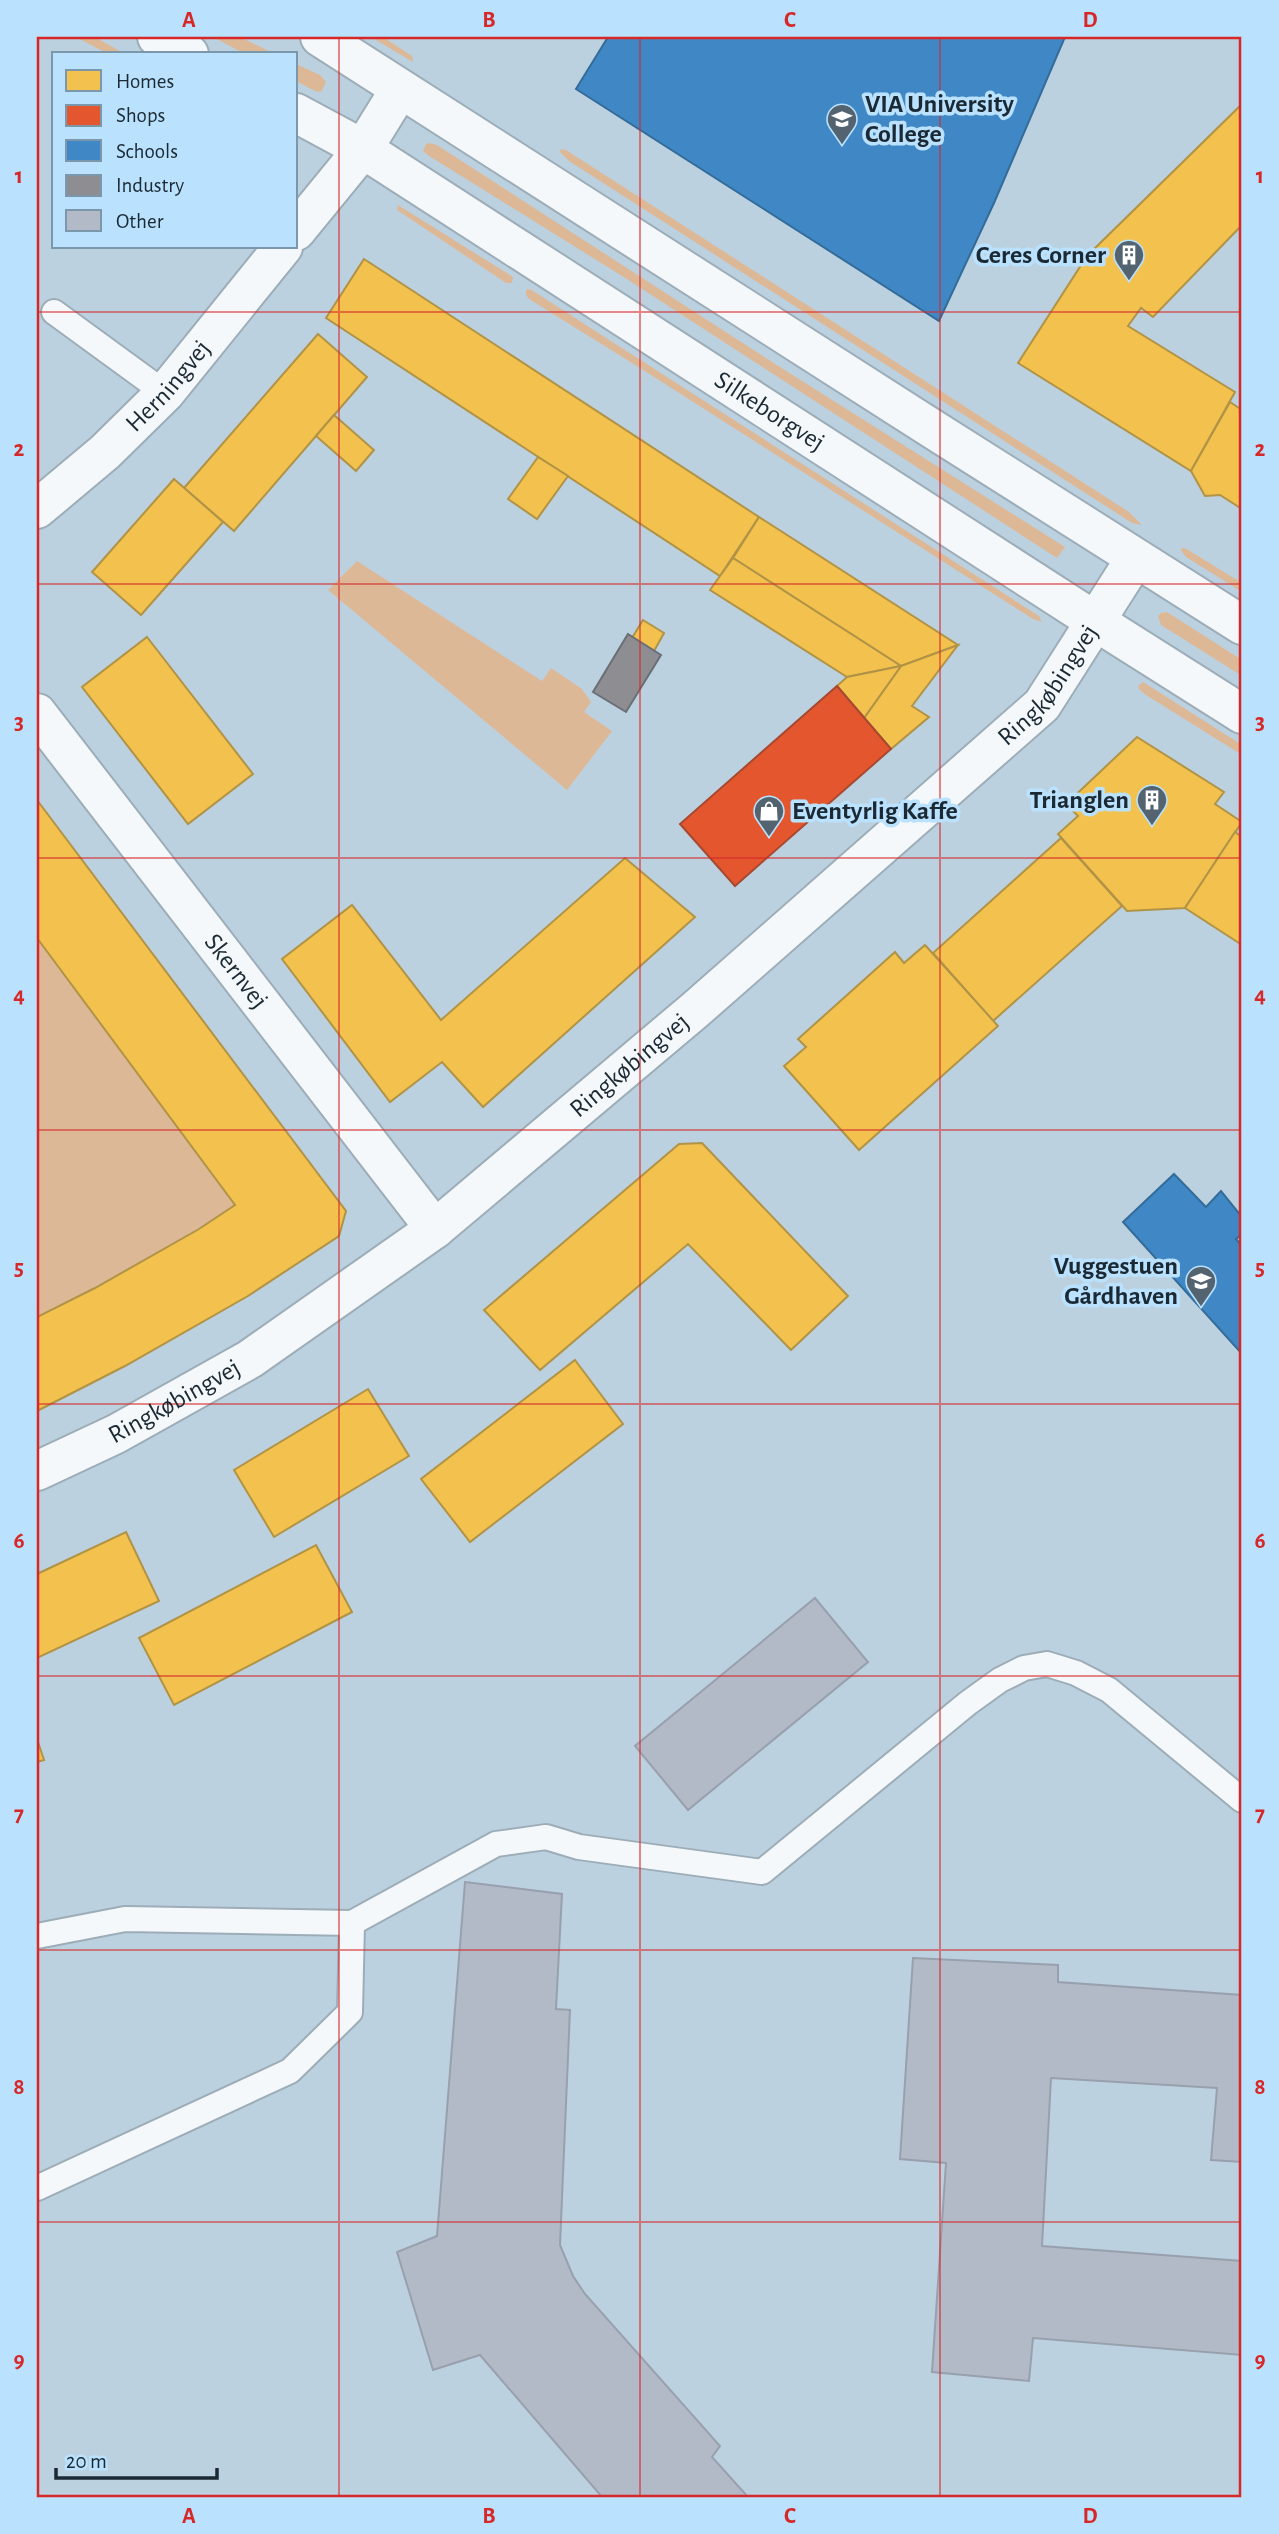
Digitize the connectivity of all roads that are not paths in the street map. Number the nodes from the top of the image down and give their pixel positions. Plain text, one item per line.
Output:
1 (157, 37) edge
2 (320, 37) edge
3 (185, 52) edge
4 (400, 89) junction
5 (298, 114) edge
6 (363, 149) junction
7 (298, 229) edge
8 (282, 248) edge
9 (54, 312) dead end
10 (165, 393) junction
11 (37, 509) edge
12 (1135, 559) junction
13 (1095, 621) junction
14 (1242, 625) edge
15 (37, 713) edge
16 (1242, 714) edge
17 (435, 1229) junction
18 (37, 1471) edge
19 (1242, 1800) edge
20 (352, 1923) junction
21 (37, 1936) edge
22 (37, 2188) edge

1 - 3 street
2 - 4 street
4 - 6 street
4 - 12 street
5 - 6 street, Silkeborgvej
6 - 7 street
6 - 13 street, Silkeborgvej
8 - 10 street, Herningvej
9 - 10 lane
10 - 11 street, Herningvej
12 - 13 street, Ringkøbingvej
12 - 14 street
13 - 16 street, Silkeborgvej
13 - 17 street, Ringkøbingvej
15 - 17 street, Skernvej
17 - 18 street, Ringkøbingvej
19 - 20 lane
20 - 21 lane
20 - 22 lane

